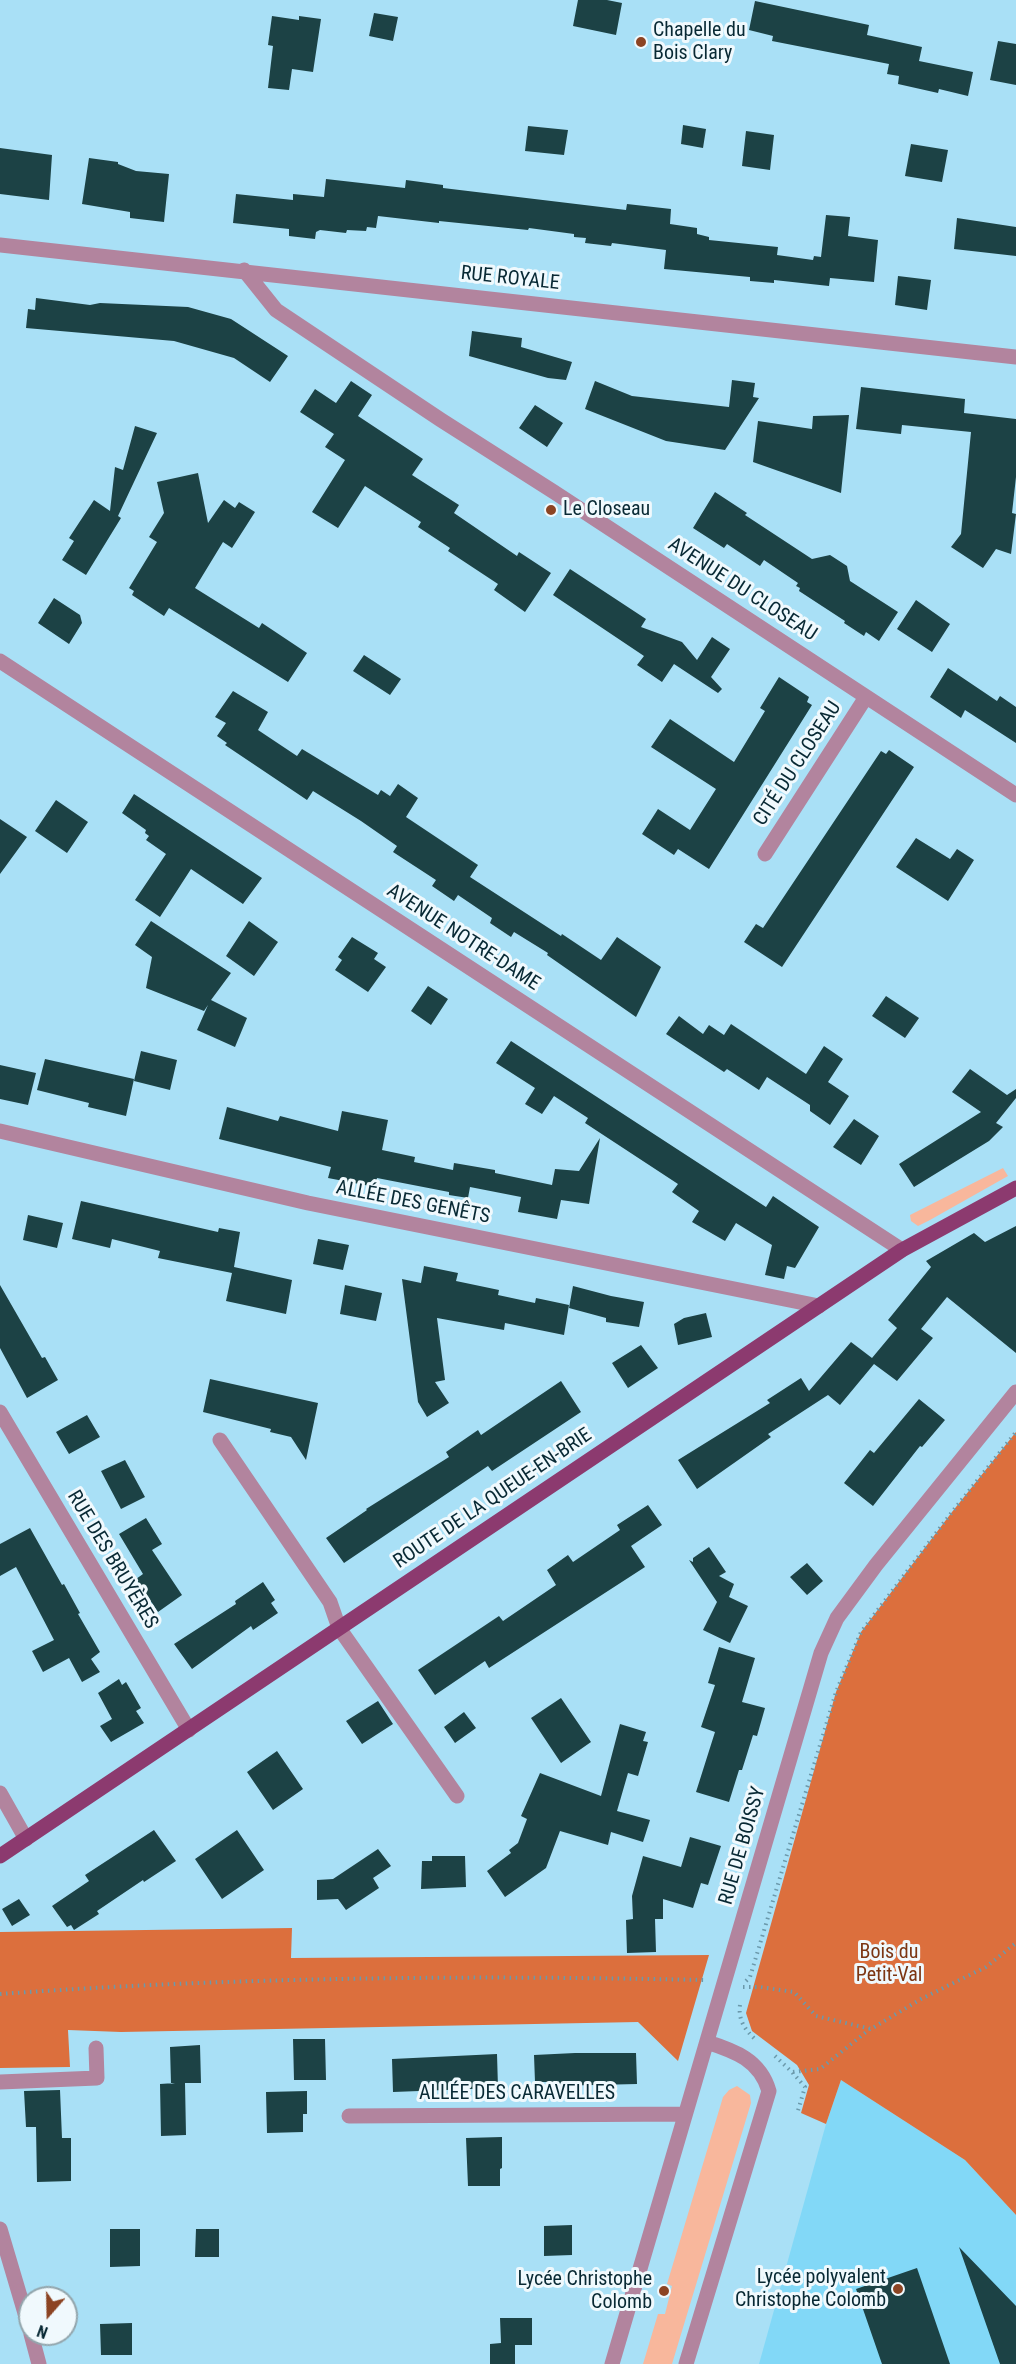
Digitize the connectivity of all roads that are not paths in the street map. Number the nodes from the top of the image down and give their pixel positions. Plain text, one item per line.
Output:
1 (0, 245) edge
2 (244, 270) junction
3 (1016, 357) edge
4 (0, 661) edge
5 (866, 697) junction
6 (1016, 795) edge
7 (765, 854) dead end
8 (0, 1131) edge
9 (1016, 1188) edge
10 (902, 1250) junction
11 (819, 1306) junction
12 (1016, 1392) edge
13 (0, 1412) edge
14 (220, 1440) dead end
15 (339, 1628) junction
16 (189, 1730) junction
17 (0, 1793) edge
18 (457, 1796) dead end
19 (26, 1839) junction
20 (0, 1856) edge
21 (707, 2042) junction
22 (96, 2048) dead end
23 (0, 2082) edge
24 (685, 2114) junction
25 (349, 2116) dead end
26 (0, 2229) edge
27 (3, 2249) edge
28 (18, 2293) edge
29 (34, 2346) edge
30 (39, 2364) edge
31 (612, 2364) edge
32 (686, 2364) edge

1 - 2 street, RUE ROYALE
2 - 3 street, RUE ROYALE
2 - 5 street, AVENUE DU CLOSEAU
4 - 10 street, AVENUE NOTRE-DAME
5 - 6 street, AVENUE DU CLOSEAU
5 - 7 street, CITÉ DU CLOSEAU
8 - 11 street, ALLÉE DES GENÊTS
9 - 10 main road, ROUTE DE LA QUEUE-EN-BRIE
10 - 11 main road, ROUTE DE LA QUEUE-EN-BRIE
11 - 15 main road, ROUTE DE LA QUEUE-EN-BRIE
12 - 21 street, RUE DE BOISSY
13 - 16 street, RUE DES BRUYÈRES
14 - 15 street
15 - 16 main road, ROUTE DE LA QUEUE-EN-BRIE
15 - 18 street
16 - 19 main road, ROUTE DE LA QUEUE-EN-BRIE
17 - 19 street
19 - 20 main road, ROUTE DE LA QUEUE-EN-BRIE
21 - 24 street, RUE DE BOISSY
21 - 32 street
22 - 23 street
24 - 25 street, ALLÉE DES CARAVELLES
24 - 31 street, RUE DE BOISSY
26 - 27 street
27 - 28 street
29 - 30 street

